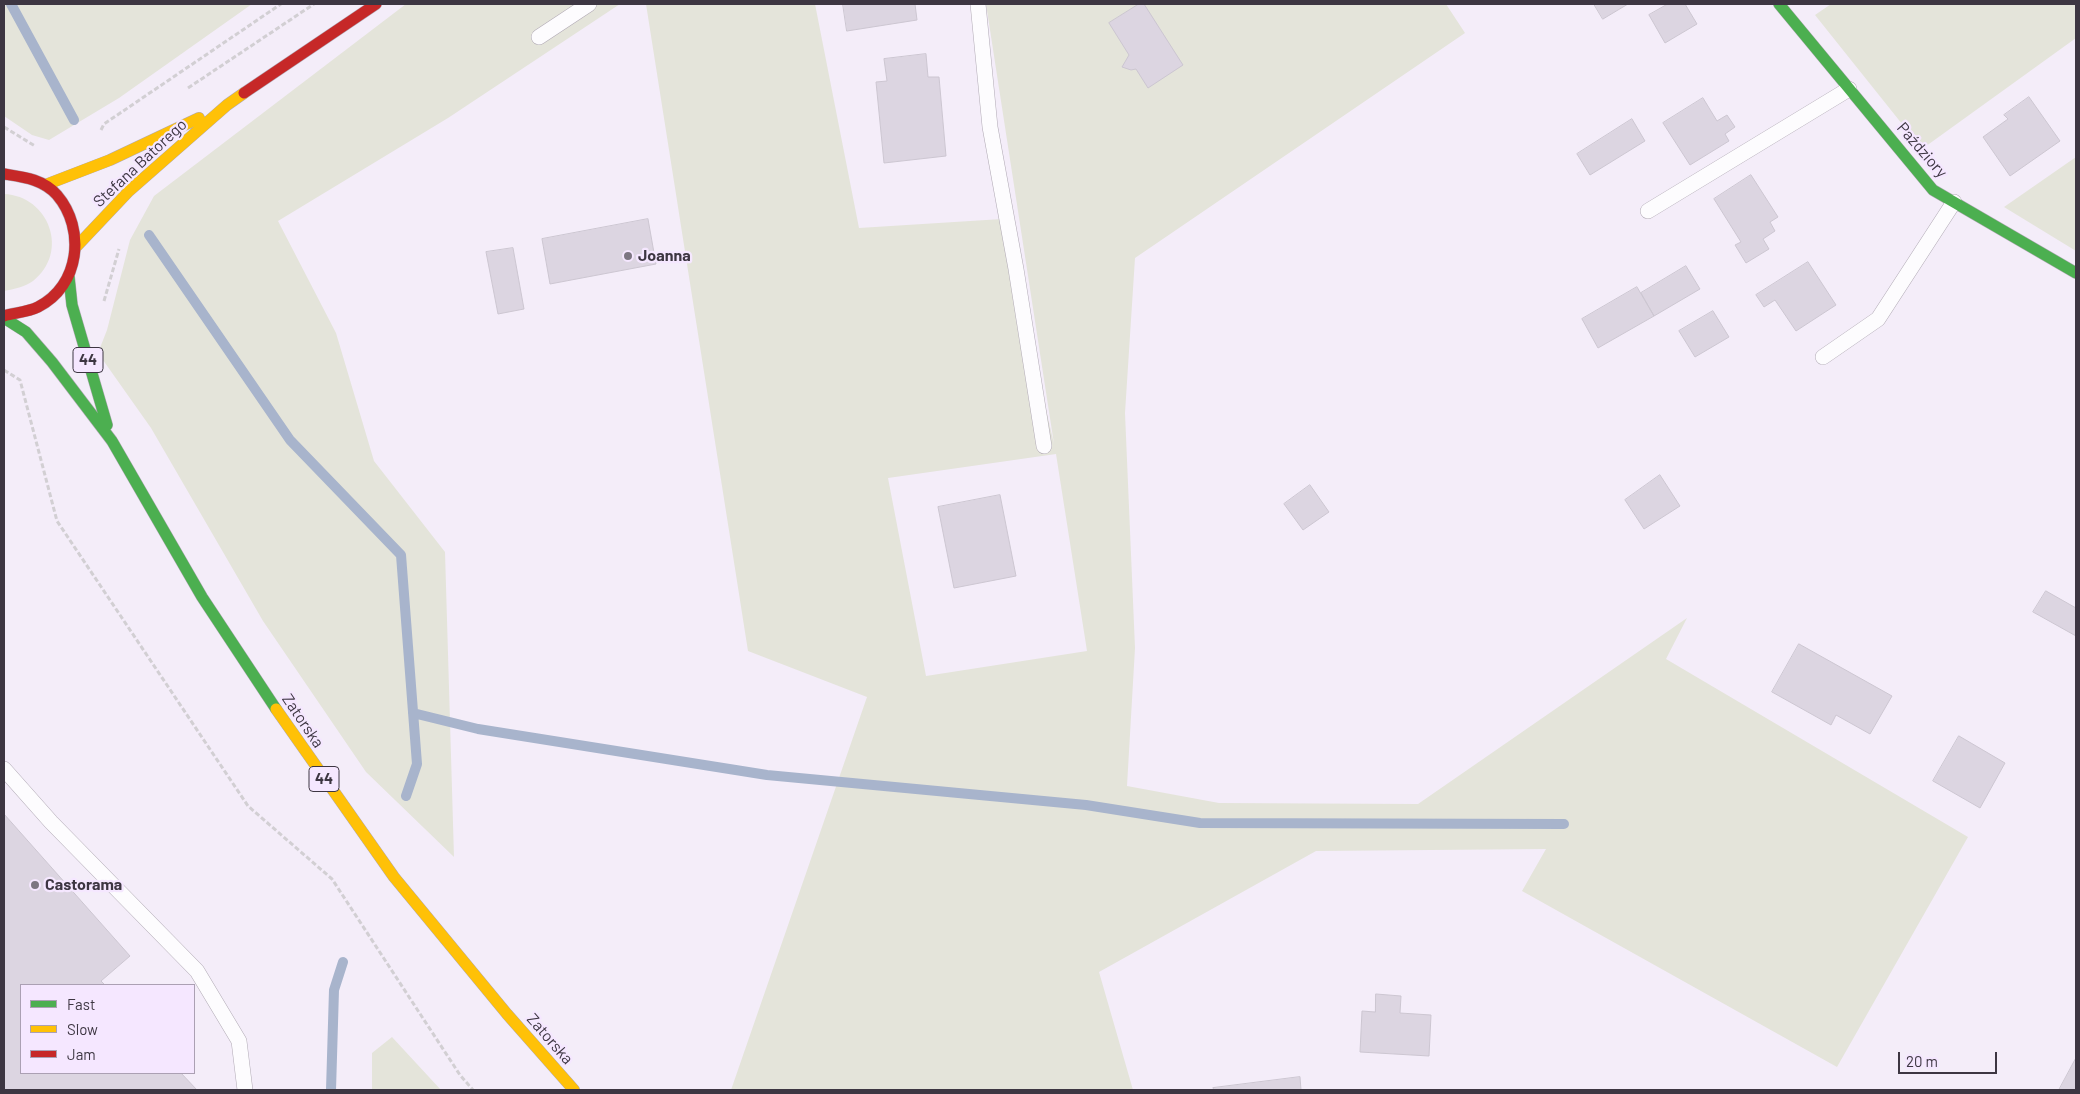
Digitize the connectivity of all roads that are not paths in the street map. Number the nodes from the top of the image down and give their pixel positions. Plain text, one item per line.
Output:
1 (376, 4) edge
2 (589, 4) edge
3 (978, 4) edge
4 (1779, 4) edge
5 (539, 37) dead end
6 (1849, 89) junction
7 (227, 105) junction
8 (4, 165) edge
9 (8, 174) edge
10 (46, 186) junction
11 (1954, 202) junction
12 (1648, 211) dead end
13 (77, 246) junction
14 (2076, 273) edge
15 (69, 277) junction
16 (4, 317) edge
17 (1823, 357) dead end
18 (112, 441) junction
19 (1044, 446) dead end
20 (4, 769) edge
21 (244, 1090) edge
22 (574, 1090) edge

1 - 7 main road, Stefana Batorego
2 - 5 lane
3 - 19 lane
4 - 6 main road, Paździory
6 - 11 main road, Paździory
6 - 12 lane
7 - 10 main road, Stefana Batorego
7 - 13 main road, Stefana Batorego
8 - 9 main road, 44
9 - 10 main road, 44
10 - 13 main road, 44
11 - 14 main road, Paździory
11 - 17 lane
13 - 15 main road, 44
15 - 16 main road, 44
15 - 18 main road, Zatorska / 44
16 - 18 main road, Zatorska / 44
18 - 22 main road, Zatorska / 44
20 - 21 lane

